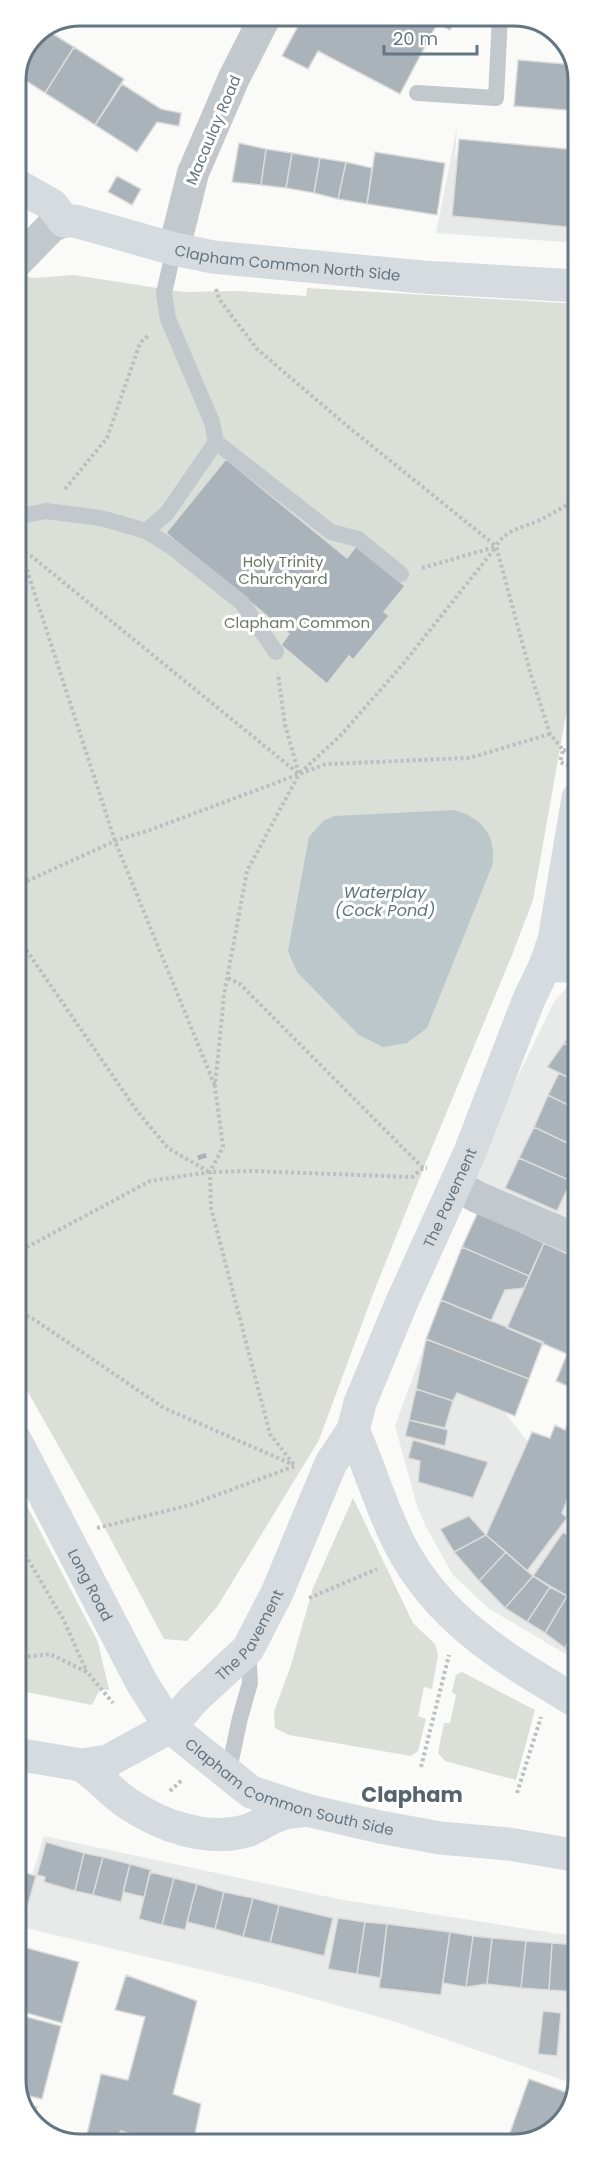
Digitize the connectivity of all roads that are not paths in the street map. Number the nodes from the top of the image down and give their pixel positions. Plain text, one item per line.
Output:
1 (260, 26) edge
2 (499, 26) edge
3 (417, 93) dead end
4 (26, 190) edge
5 (64, 221) junction
6 (174, 249) junction
7 (26, 253) edge
8 (568, 285) edge
9 (216, 442) junction
10 (26, 515) edge
11 (146, 531) junction
12 (401, 574) road end
13 (276, 652) road end
14 (568, 858) edge
15 (568, 965) edge
16 (545, 966) junction
17 (444, 1176) junction
18 (568, 1236) edge
19 (353, 1430) junction
20 (26, 1460) edge
21 (248, 1649) junction
22 (568, 1696) edge
23 (170, 1727) junction
24 (26, 1756) edge
25 (81, 1765) junction
26 (228, 1774) junction
27 (306, 1810) junction
28 (568, 1854) edge

1 - 6 street, Macaulay Road
2 - 3 lane
4 - 5 main road
5 - 6 main road, Clapham Common North Side
5 - 7 street
6 - 8 main road, Clapham Common North Side
6 - 9 lane
9 - 11 lane
9 - 12 lane
10 - 11 lane
11 - 13 lane
14 - 16 main road, The Pavement
15 - 16 main road
16 - 17 main road, The Pavement
17 - 18 street
17 - 19 main road, The Pavement
19 - 21 main road, The Pavement
19 - 22 main road
20 - 23 main road, Long Road
21 - 23 main road, The Pavement
21 - 26 lane
23 - 25 main road, Clapham Common South Side
23 - 26 main road, Clapham Common South Side
24 - 25 main road, Clapham Common South Side
25 - 27 main road
26 - 27 main road, Clapham Common South Side
27 - 28 main road, Clapham Common South Side

